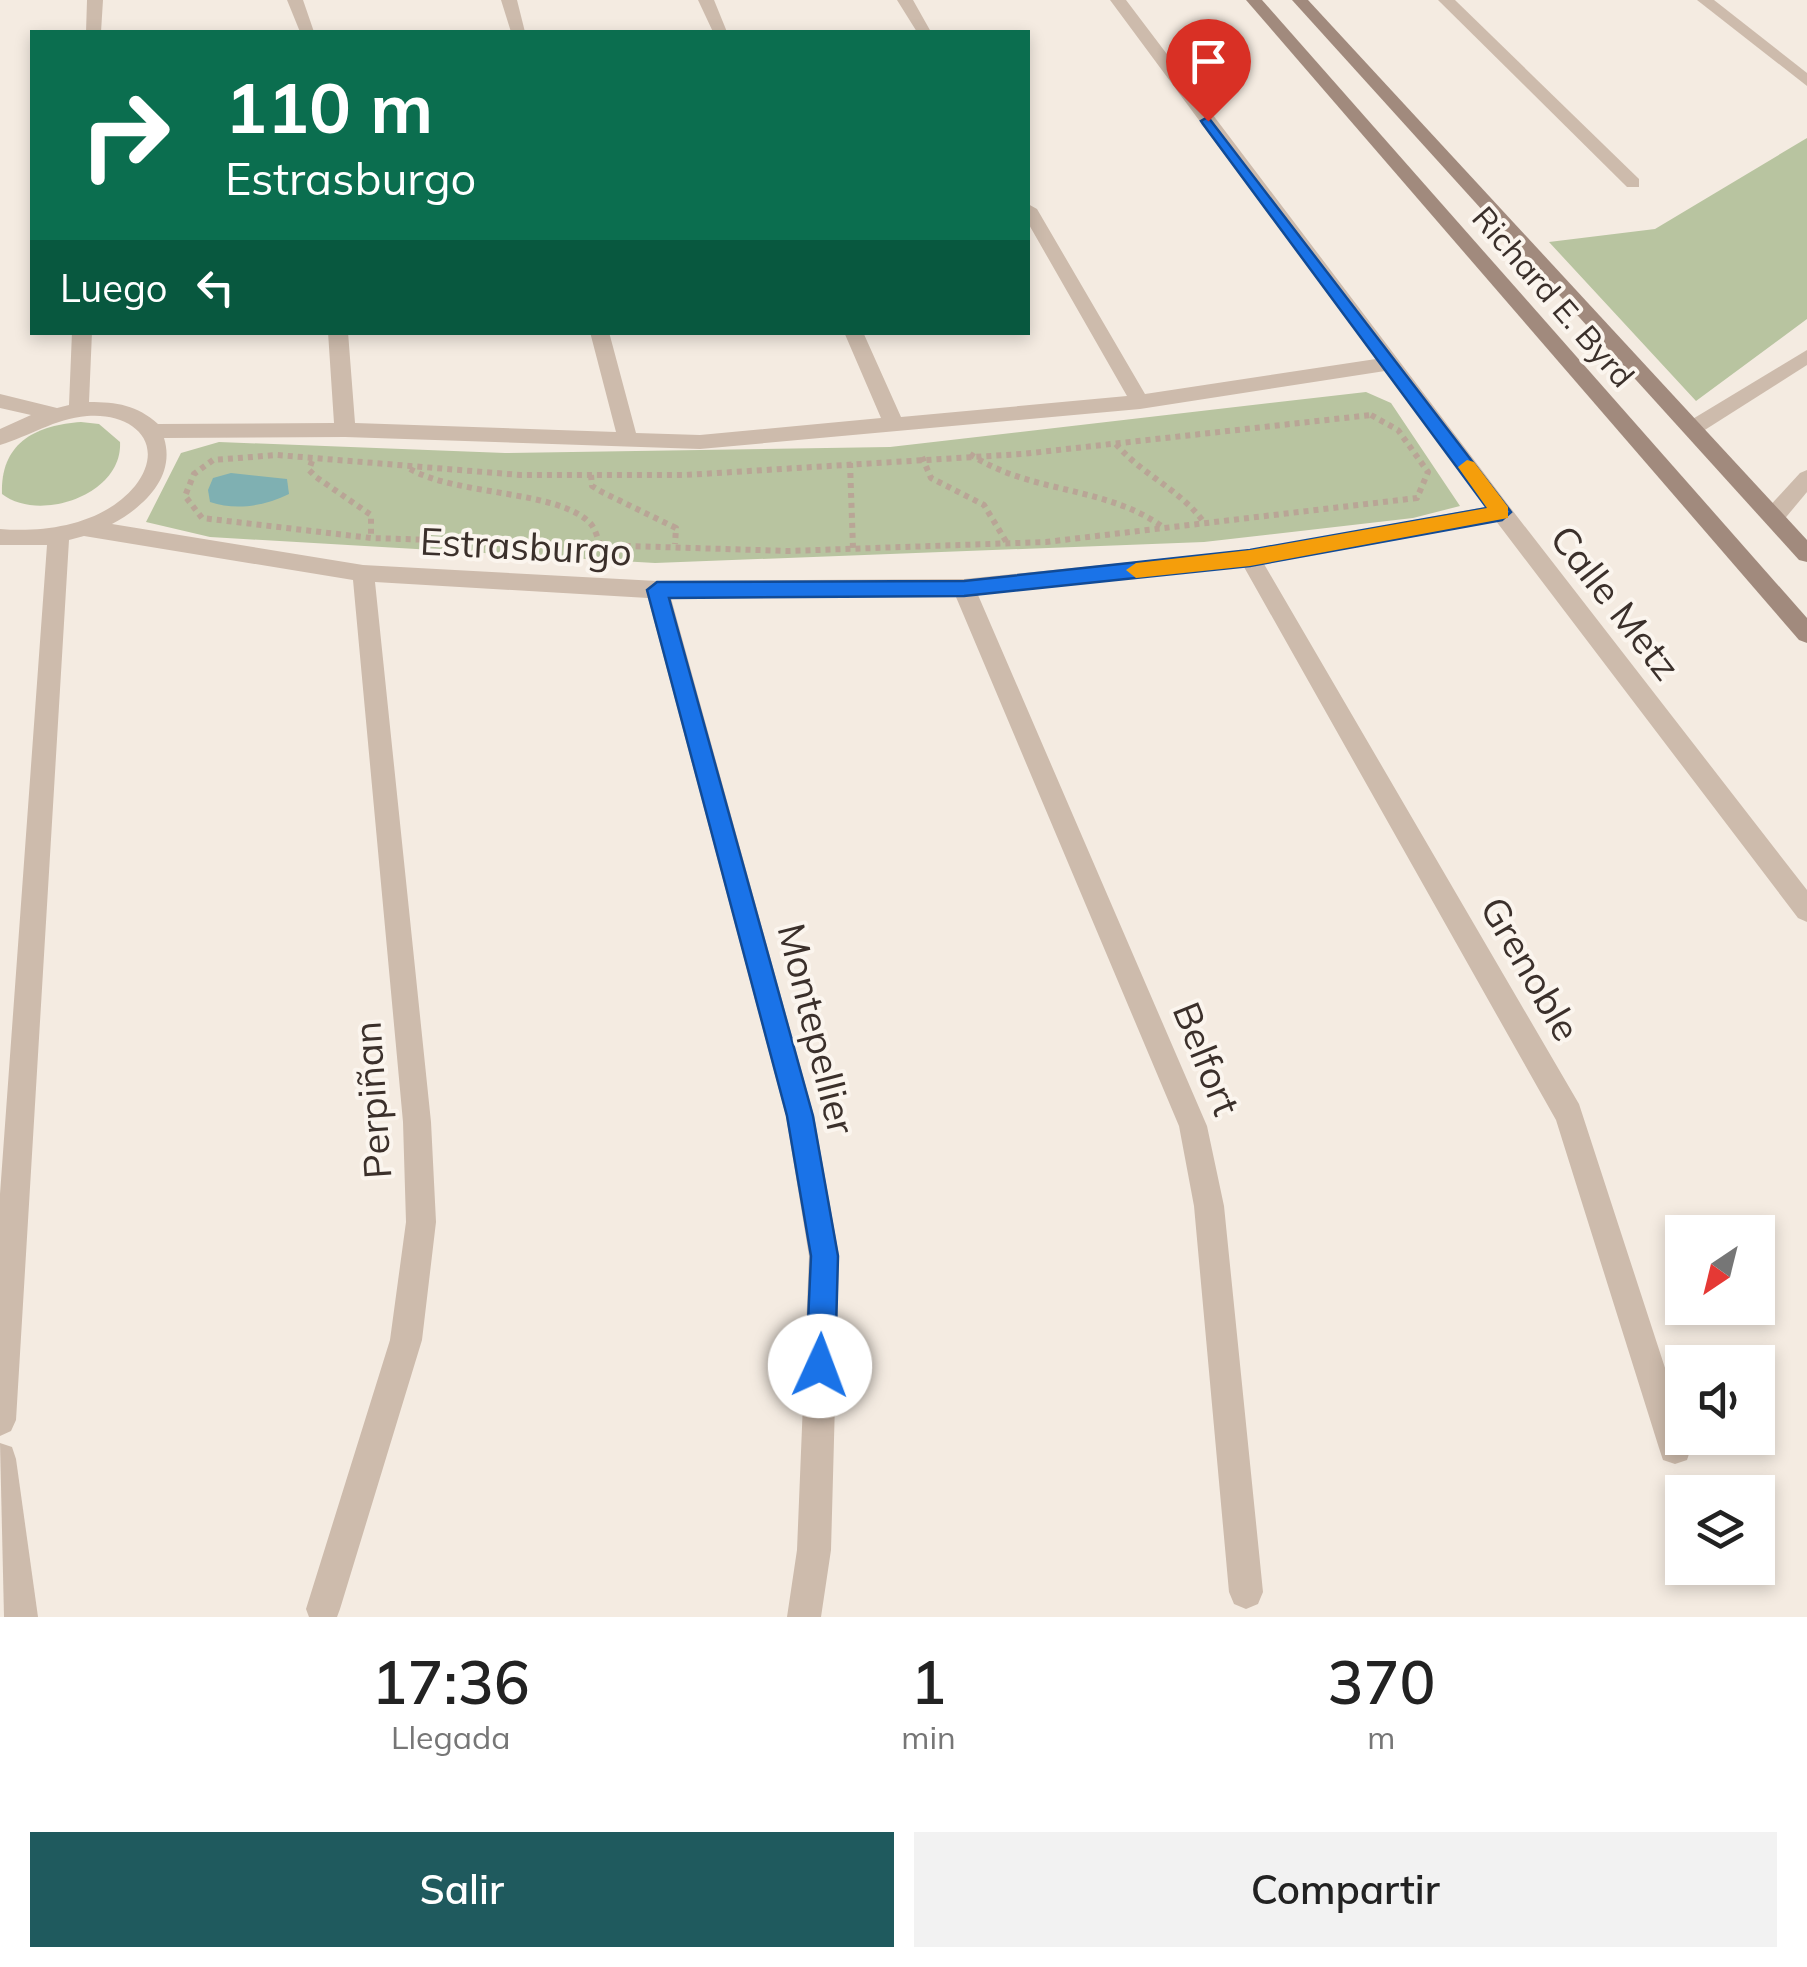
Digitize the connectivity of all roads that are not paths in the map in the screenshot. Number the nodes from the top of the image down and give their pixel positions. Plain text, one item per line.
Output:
1 (95, 0) edge
2 (295, 0) edge
3 (509, 0) edge
4 (706, 0) edge
5 (905, 0) edge
6 (1118, 0) edge
7 (1254, 0) edge
8 (1300, 0) edge
9 (1446, 0) edge
10 (1706, 0) edge
11 (94, 30) edge
12 (306, 30) edge
13 (517, 30) edge
14 (719, 30) edge
15 (923, 30) edge
16 (1807, 81) edge
17 (1633, 182) dead end
18 (1030, 213) edge
19 (82, 335) edge
20 (338, 335) edge
21 (600, 335) edge
22 (854, 335) edge
23 (1807, 356) edge
24 (1389, 364) junction
25 (0, 401) edge
26 (1140, 402) junction
27 (79, 409) junction
28 (52, 413) junction
29 (894, 428) junction
30 (1693, 428) junction
31 (345, 430) junction
32 (151, 431) junction
33 (0, 438) edge
34 (628, 440) junction
35 (1807, 480) edge
36 (1502, 512) junction
37 (1774, 516) junction
38 (86, 528) junction
39 (0, 537) edge
40 (58, 537) junction
41 (1807, 554) edge
42 (1250, 558) junction
43 (363, 573) junction
44 (964, 588) junction
45 (657, 590) junction
46 (1807, 634) edge
47 (1807, 910) edge
48 (1665, 1416) edge
49 (0, 1420) edge
50 (0, 1459) edge
51 (1246, 1592) dead end
52 (323, 1609) dead end
53 (21, 1617) edge
54 (804, 1617) edge

1 - 11 street
2 - 12 street
3 - 13 street
4 - 14 street
5 - 15 street
6 - 24 street, Calle Metz
7 - 46 street, Richard E. Byrd
8 - 30 street, Richard E. Byrd
9 - 17 street
10 - 16 street
18 - 26 street
19 - 27 street
20 - 31 street
21 - 34 street
22 - 29 street
23 - 30 street
24 - 26 street
24 - 36 street, Calle Metz
25 - 28 street
26 - 29 street
27 - 28 street
27 - 32 street
28 - 33 street
29 - 34 street
30 - 37 street, Richard E. Byrd
31 - 32 street
31 - 34 street
32 - 38 street
35 - 37 street
36 - 42 street, Estrasburgo
36 - 47 street, Calle Metz
37 - 41 street, Richard E. Byrd
38 - 40 street
38 - 43 street, Estrasburgo
39 - 40 street
40 - 49 street
42 - 44 street, Estrasburgo
42 - 48 street, Grenoble
43 - 45 street, Estrasburgo
43 - 52 street, Perpiñan
44 - 45 street, Estrasburgo
44 - 51 street, Belfort
45 - 54 street, Montepellier
50 - 53 street

